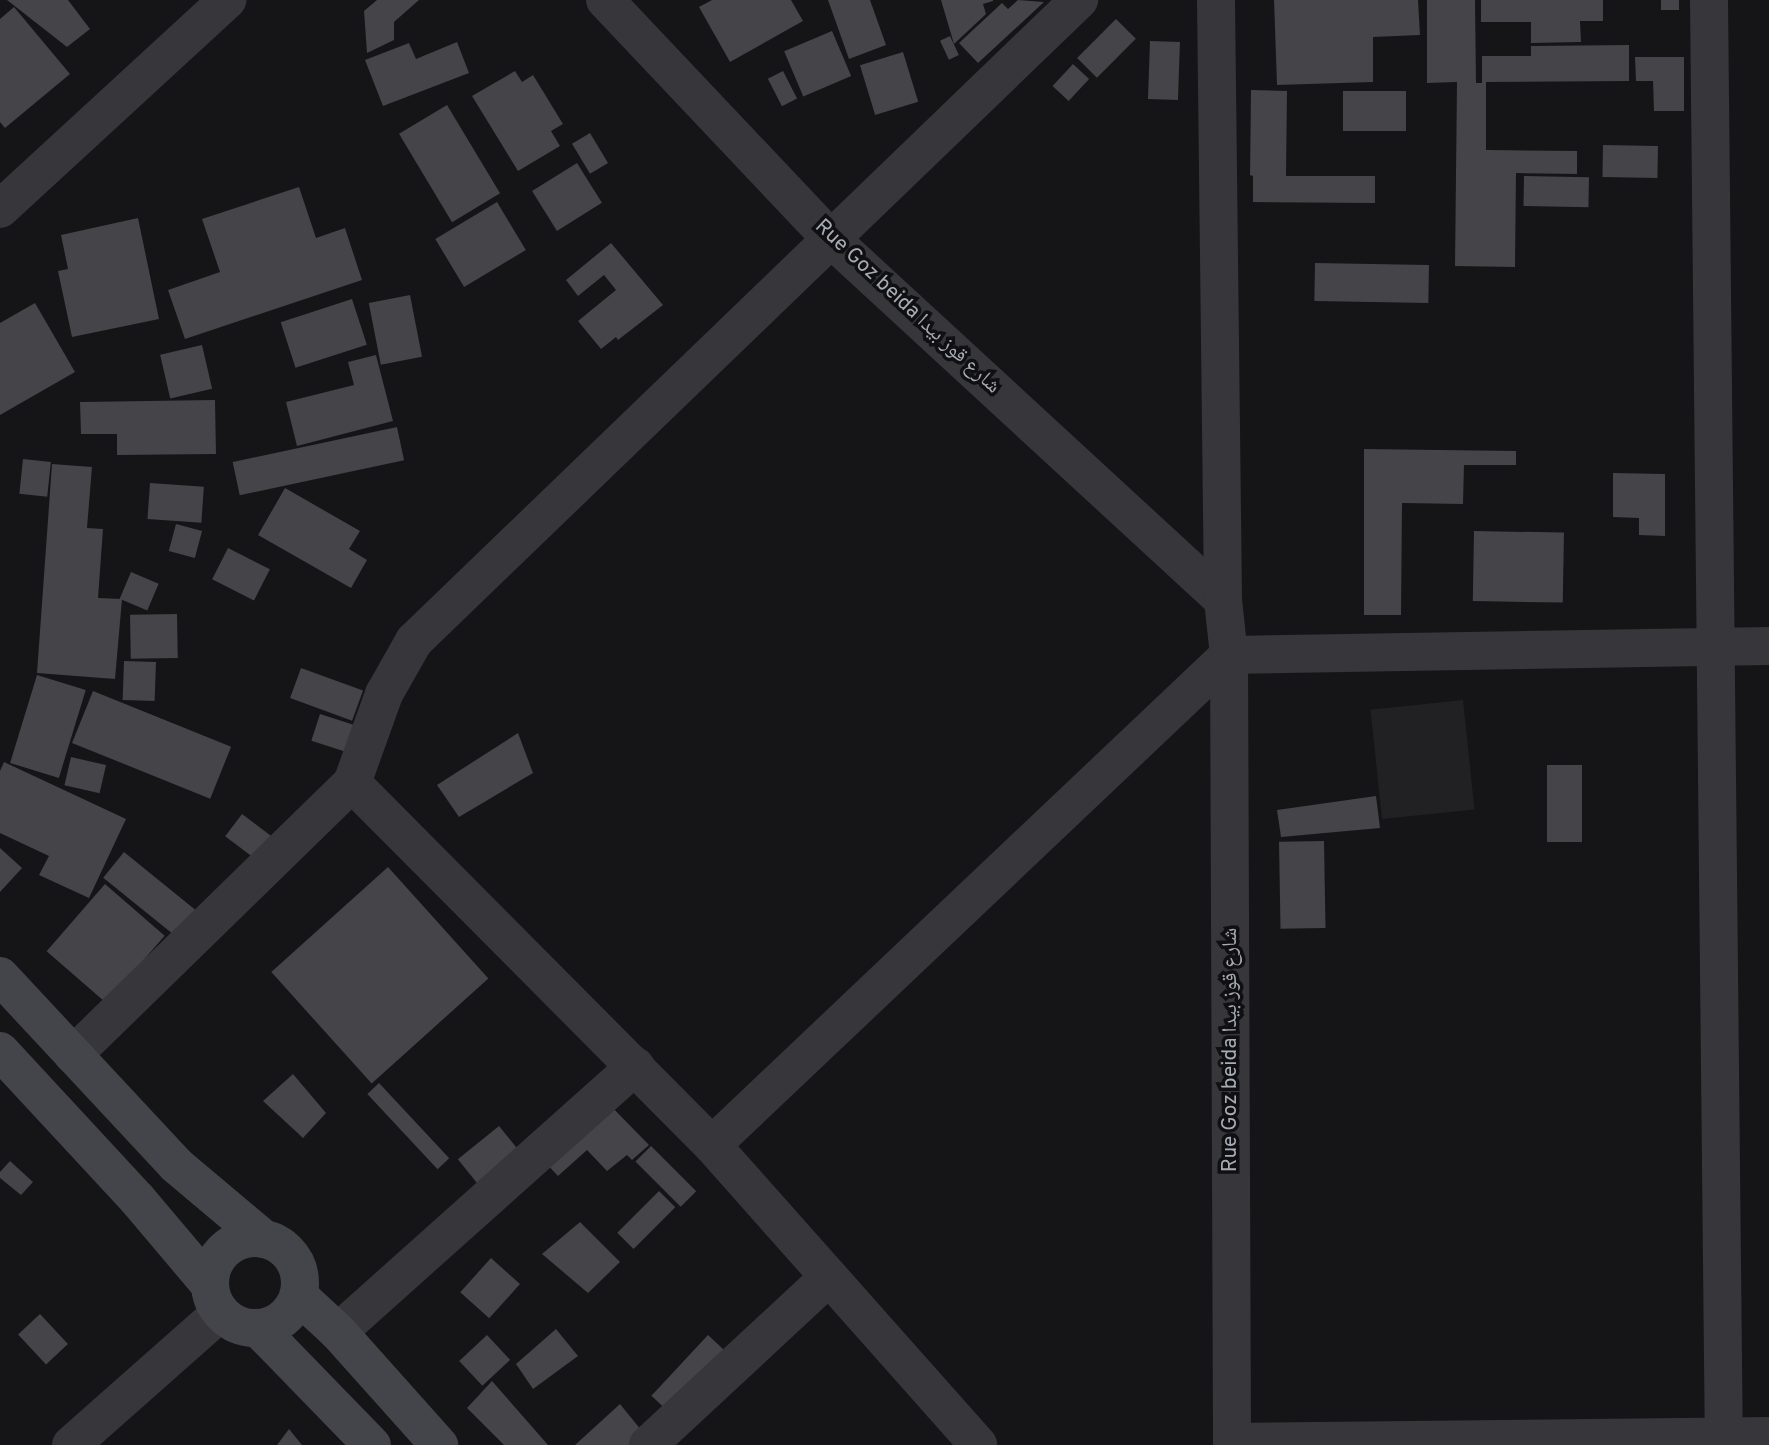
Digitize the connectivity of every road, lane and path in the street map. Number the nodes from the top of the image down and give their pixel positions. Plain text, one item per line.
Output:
1 (227, 0) edge
2 (605, 0) edge
3 (1079, 0) edge
4 (1216, 0) edge
5 (1709, 0) edge
6 (3, 200) edge
7 (830, 238) junction
8 (1223, 600) junction
9 (1715, 646) junction
10 (1769, 646) edge
11 (1229, 655) junction
12 (352, 783) junction
13 (0, 976) edge
14 (0, 1051) edge
15 (73, 1055) junction
16 (635, 1066) junction
17 (712, 1145) junction
18 (264, 1239) junction
19 (829, 1277) junction
20 (299, 1296) junction
21 (215, 1299) junction
22 (259, 1329) junction
23 (338, 1332) junction
24 (1769, 1436) edge
25 (1724, 1441) edge
26 (1232, 1443) edge
27 (71, 1445) edge
28 (372, 1445) edge
29 (439, 1445) edge
30 (648, 1445) edge
31 (978, 1445) edge

1 - 6 street
2 - 7 street, Rue Goz beida شارع قوز بيدا
3 - 7 street
4 - 8 street, Rue Goz beida شارع قوز بيدا
5 - 9 street
7 - 8 street, Rue Goz beida شارع قوز بيدا
7 - 12 street
8 - 11 street, Rue Goz beida شارع قوز بيدا
9 - 10 street
9 - 11 street
9 - 25 street
11 - 17 street
11 - 26 street, Rue Goz beida شارع قوز بيدا
12 - 15 street
12 - 16 street
13 - 15 main road
14 - 21 main road
15 - 18 main road
16 - 17 street
16 - 23 street
17 - 19 street
18 - 20 main road
18 - 21 main road
19 - 30 street
19 - 31 street
20 - 22 main road
20 - 23 main road
21 - 22 main road
21 - 27 street
22 - 28 main road
23 - 29 main road
24 - 25 street
25 - 26 street

